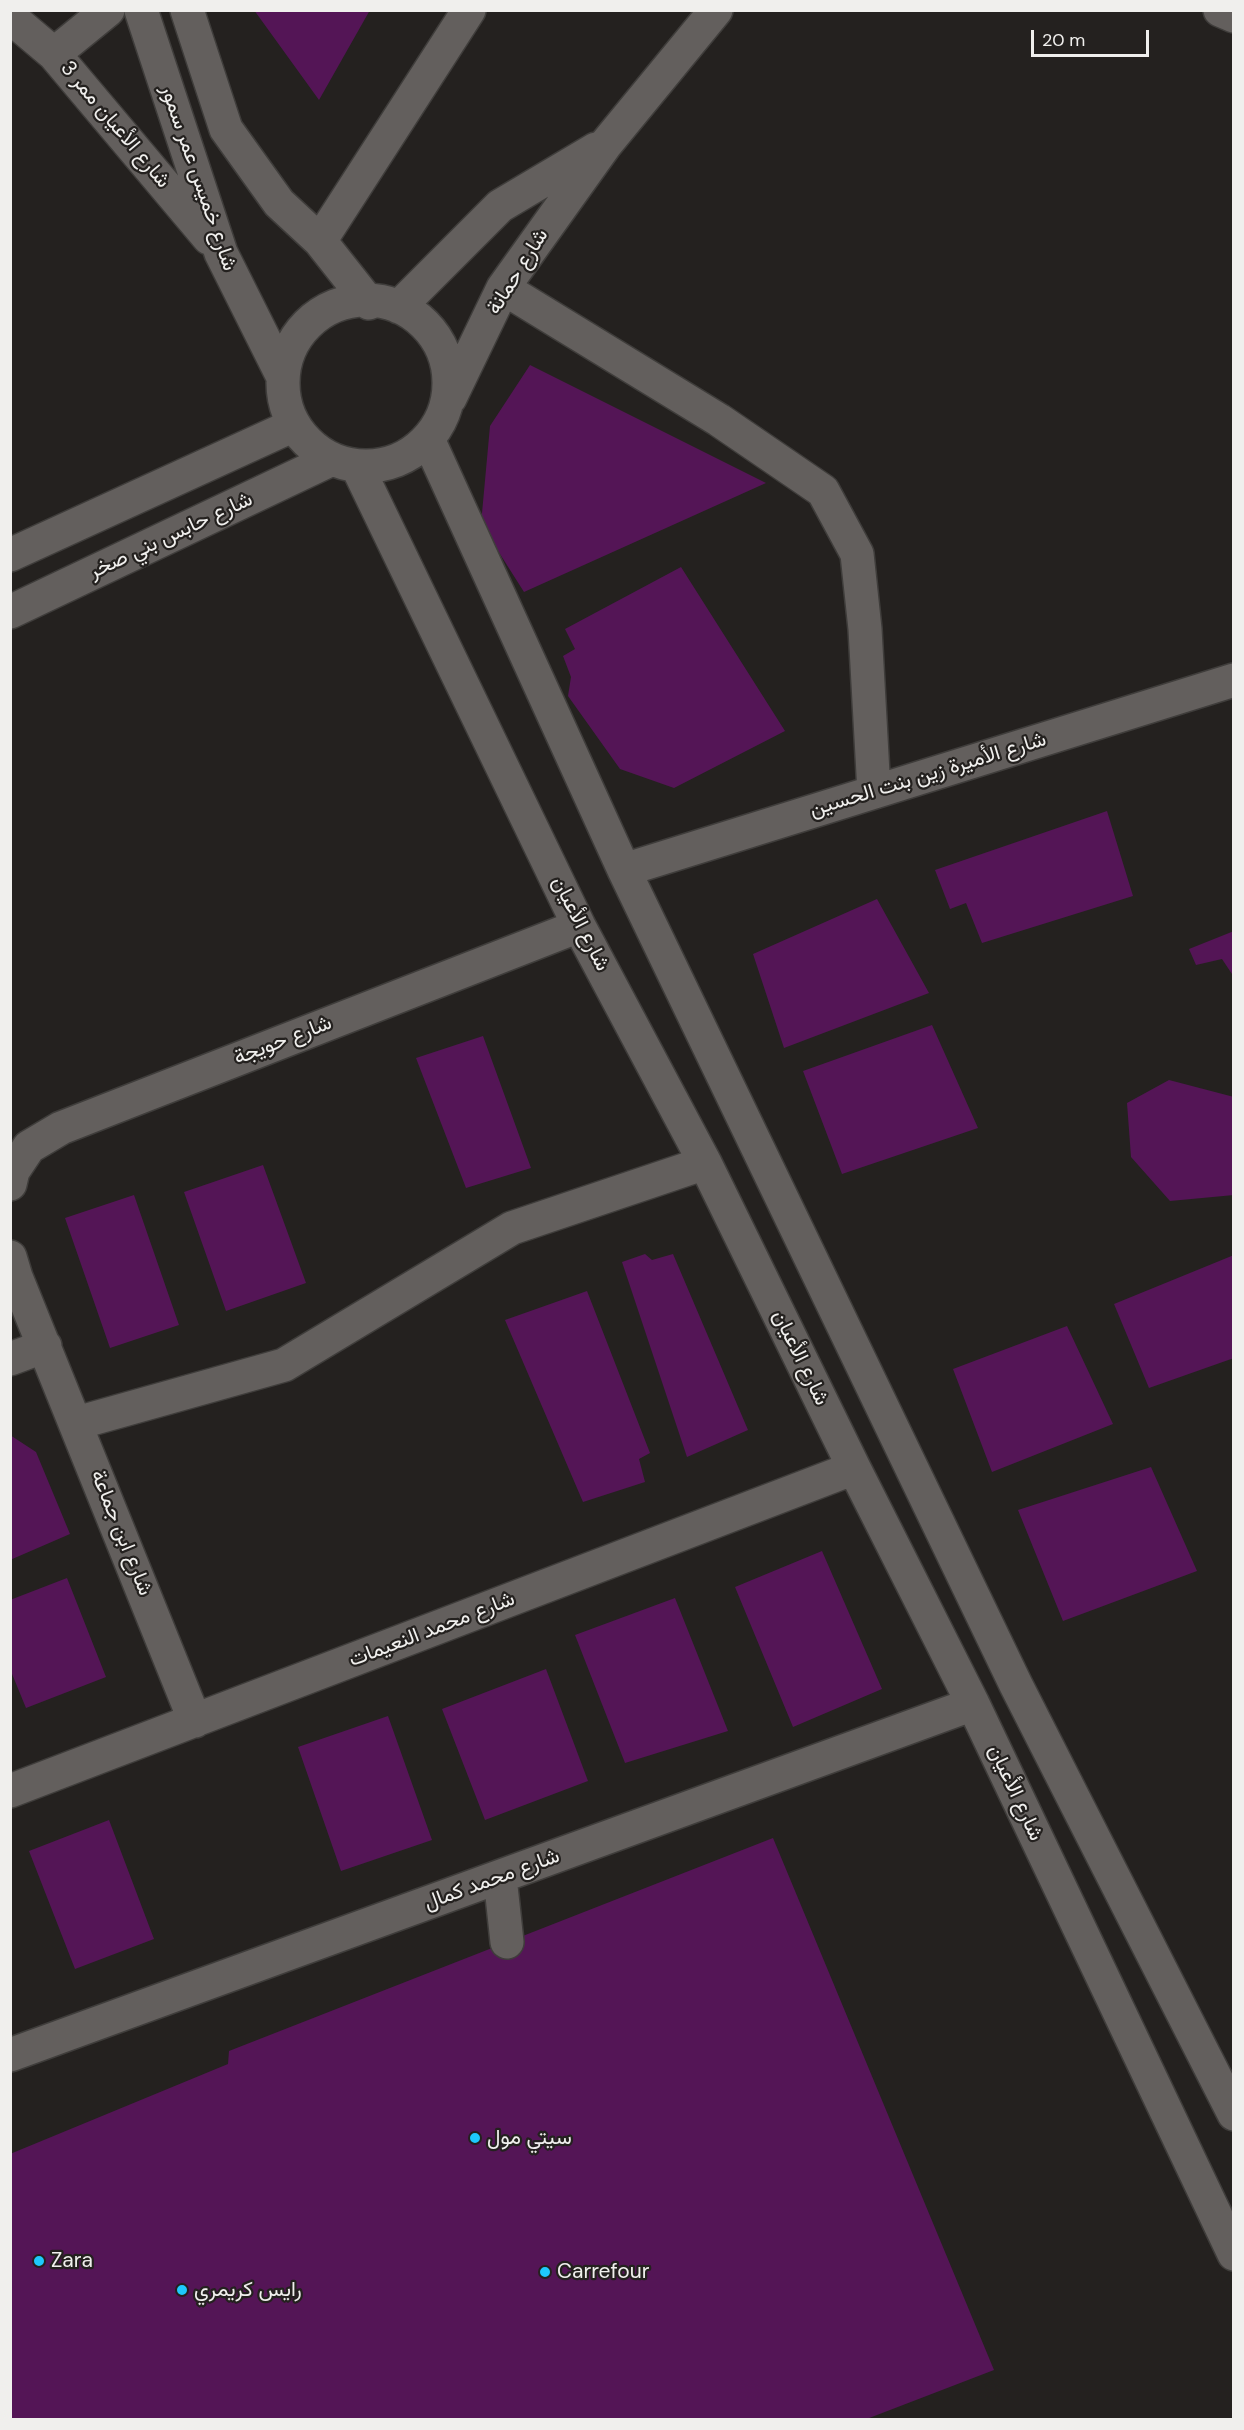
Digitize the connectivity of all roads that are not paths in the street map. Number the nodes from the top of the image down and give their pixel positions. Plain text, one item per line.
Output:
1 (108, 10) edge
2 (141, 10) edge
3 (188, 10) edge
4 (470, 10) edge
5 (716, 10) edge
6 (1220, 10) edge
7 (1233, 16) edge
8 (10, 17) edge
9 (54, 54) junction
10 (606, 144) junction
11 (320, 241) junction
12 (221, 252) junction
13 (503, 288) junction
14 (384, 305) junction
15 (281, 373) junction
16 (446, 408) junction
17 (294, 425) junction
18 (428, 439) junction
19 (344, 463) junction
20 (10, 555) edge
21 (10, 612) edge
22 (1233, 680) edge
23 (874, 792) junction
24 (624, 870) junction
25 (579, 926) junction
26 (705, 1162) junction
27 (11, 1170) edge
28 (10, 1257) edge
29 (45, 1346) junction
30 (10, 1359) edge
31 (77, 1423) junction
32 (854, 1468) junction
33 (973, 1704) junction
34 (195, 1721) junction
35 (10, 1791) edge
36 (500, 1877) junction
37 (507, 1942) dead end
38 (10, 2055) edge
39 (1233, 2114) edge
40 (1233, 2254) edge

1 - 9 street, شارع الأعيان ممر 3
2 - 12 street, شارع خميس عمر سمور
3 - 11 street, شارع خميس عمر سمور
4 - 11 street
5 - 10 street, شارع حمانة
6 - 7 street
8 - 9 street, شارع الأعيان ممر 3
9 - 12 street, شارع الأعيان ممر 3
10 - 13 street, شارع حمانة
10 - 14 street, شارع حمانة
11 - 14 street, شارع خميس عمر سمور
12 - 15 street, شارع خميس عمر سمور
13 - 16 street, شارع حمانة
13 - 23 street
14 - 15 street
14 - 16 street
15 - 17 street
16 - 18 street
17 - 19 street
17 - 20 street
18 - 19 street
18 - 24 street
19 - 21 street, شارع حابس بني صخر
19 - 25 street, شارع الأعيان
22 - 23 street, شارع الأميرة زين بنت الحسين
23 - 24 street, شارع الأميرة زين بنت الحسين
24 - 39 street
25 - 26 street, شارع الأعيان
25 - 27 street, شارع حويجة
26 - 31 street
26 - 32 street, شارع الأعيان
28 - 29 street
29 - 30 street
29 - 31 street, شارع ابن جماعة
31 - 34 street, شارع ابن جماعة
32 - 33 street, شارع الأعيان
32 - 34 street, شارع محمد النعيمات
33 - 36 street, شارع محمد كمال
33 - 40 street, شارع الأعيان
34 - 35 street, شارع محمد النعيمات
36 - 37 street
36 - 38 street, شارع محمد كمال

